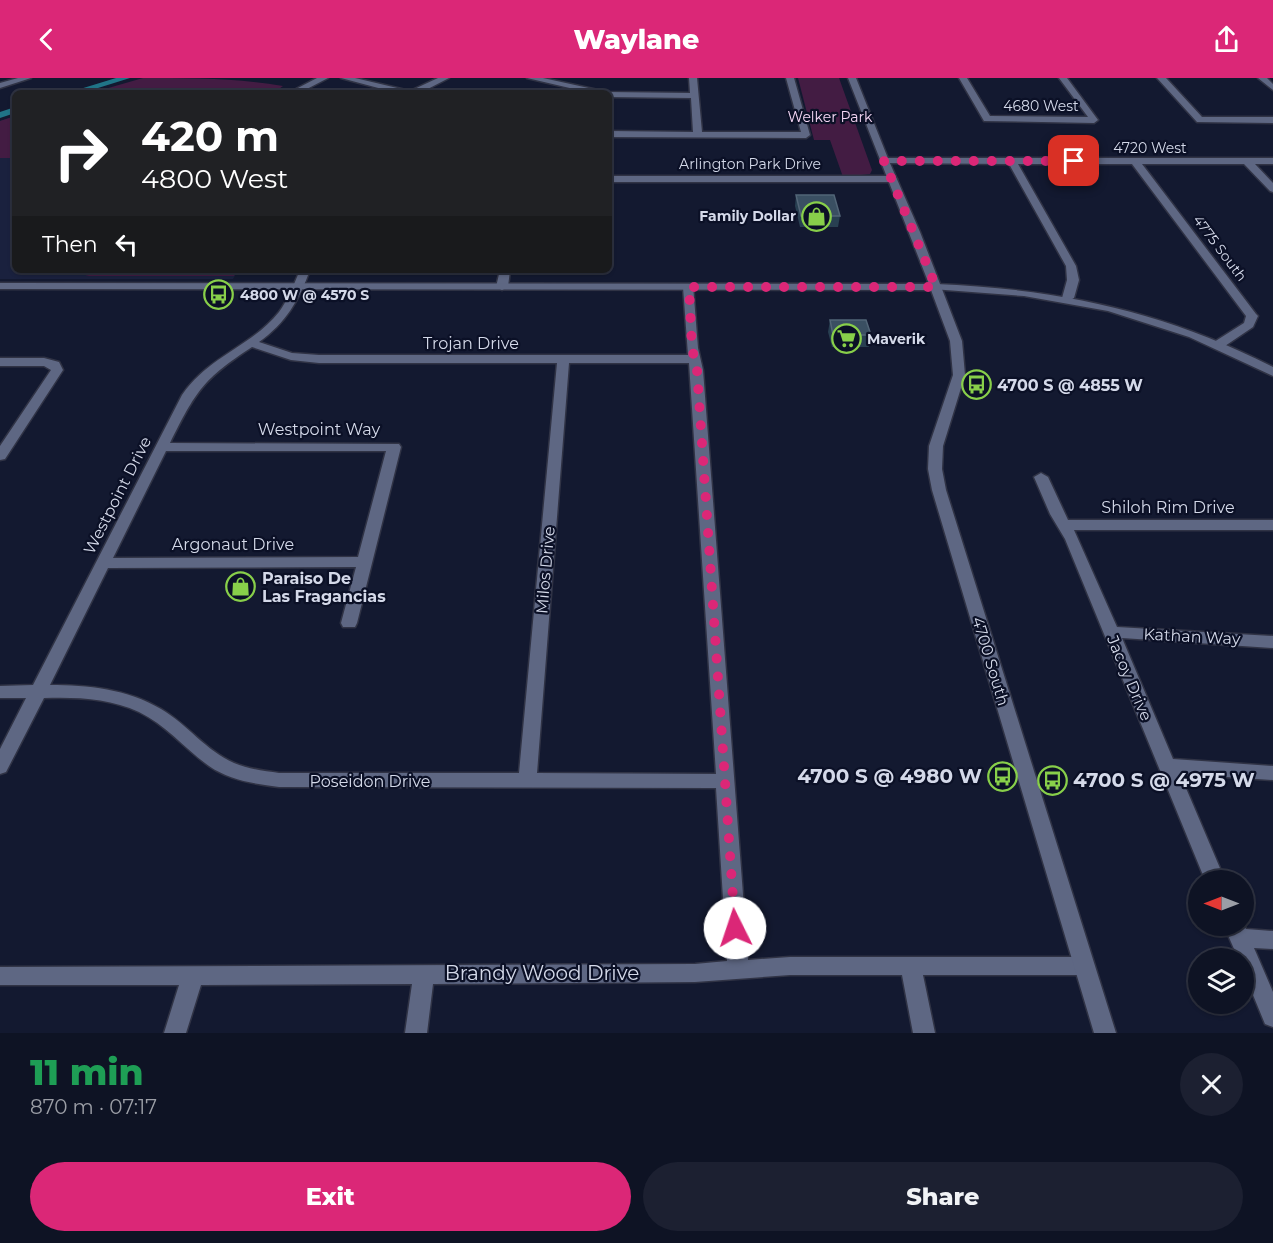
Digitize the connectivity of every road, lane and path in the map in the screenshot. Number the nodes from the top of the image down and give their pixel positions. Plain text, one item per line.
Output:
1 (27, 78) edge
2 (324, 78) edge
3 (345, 78) edge
4 (445, 78) edge
5 (531, 78) edge
6 (693, 78) edge
7 (790, 78) edge
8 (852, 78) edge
9 (963, 78) edge
10 (1063, 78) edge
11 (1161, 78) edge
12 (1262, 78) edge
13 (0, 86) edge
14 (1273, 88) edge
15 (300, 89) dead end
16 (395, 90) edge
17 (419, 90) edge
18 (589, 90) edge
19 (612, 94) edge
20 (694, 96) junction
21 (1273, 120) edge
22 (612, 134) edge
23 (698, 135) junction
24 (884, 161) junction
25 (1012, 161) junction
26 (1135, 161) junction
27 (1247, 161) junction
28 (1273, 162) edge
29 (612, 179) edge
30 (892, 179) junction
31 (1273, 189) edge
32 (304, 273) edge
33 (504, 273) edge
34 (0, 286) edge
35 (298, 287) junction
36 (502, 287) junction
37 (689, 287) junction
38 (936, 287) junction
39 (1068, 298) junction
40 (250, 343) junction
41 (1218, 345) junction
42 (563, 359) junction
43 (695, 359) junction
44 (0, 362) edge
45 (1273, 372) edge
46 (161, 447) junction
47 (0, 456) edge
48 (1041, 477) dead end
49 (1063, 525) junction
50 (1273, 525) edge
51 (103, 562) junction
52 (363, 562) junction
53 (349, 623) dead end
54 (1111, 633) junction
55 (1273, 642) edge
56 (0, 692) edge
57 (38, 692) junction
58 (1167, 766) junction
59 (0, 767) edge
60 (1273, 773) edge
61 (526, 781) junction
62 (725, 781) junction
63 (1211, 870) edge
64 (1239, 936) edge
65 (1254, 936) edge
66 (1273, 940) edge
67 (911, 966) junction
68 (1084, 966) junction
69 (738, 970) junction
70 (424, 974) junction
71 (193, 975) junction
72 (0, 976) edge
73 (1273, 1017) edge
74 (176, 1033) edge
75 (416, 1033) edge
76 (924, 1033) edge
77 (1105, 1033) edge

1 - 13 street
2 - 15 street
3 - 16 street
4 - 17 street
5 - 18 street
6 - 20 street
7 - 23 street
8 - 24 street, 4700 South
9 - 10 street, 4680 West
11 - 21 street
12 - 14 street
19 - 20 street
20 - 23 street
22 - 23 street
24 - 25 street, 4720 West
24 - 30 street, 4700 South
25 - 26 street, 4720 West
25 - 39 street
26 - 27 street, 4720 West
26 - 41 street, 4775 South
27 - 28 street, 4720 West
27 - 31 street
29 - 30 street, Arlington Park Drive
30 - 38 street, 4700 South
32 - 35 street, Westpoint Drive
33 - 36 street
34 - 35 street
35 - 36 street
35 - 40 street, Westpoint Drive
36 - 37 street
37 - 38 street
37 - 43 street
38 - 39 street
38 - 68 street, 4700 South
39 - 41 street
40 - 42 street, Trojan Drive
40 - 46 street, Westpoint Drive
41 - 45 street
42 - 43 street, Trojan Drive
42 - 61 street, Milos Drive
43 - 62 street
44 - 47 street
46 - 51 street, Westpoint Drive
46 - 52 street, Westpoint Way
48 - 49 street, Jacoy Drive
49 - 50 street, Shiloh Rim Drive
49 - 54 street, Jacoy Drive
51 - 52 street, Argonaut Drive
51 - 57 street, Westpoint Drive
52 - 53 street
54 - 55 street, Kathan Way
54 - 58 street, Jacoy Drive
56 - 57 street, Poseidon Drive
57 - 59 street, Westpoint Drive
57 - 61 street, Poseidon Drive
58 - 60 street
58 - 63 street, Jacoy Drive
61 - 62 street, Poseidon Drive
62 - 69 street
64 - 73 street
65 - 66 street
67 - 68 street, Brandy Wood Drive
67 - 69 street, Brandy Wood Drive
67 - 76 street
68 - 77 street, 4700 South
69 - 70 street, Brandy Wood Drive
70 - 71 street, Brandy Wood Drive
70 - 75 street
71 - 72 street, Brandy Wood Drive
71 - 74 street

